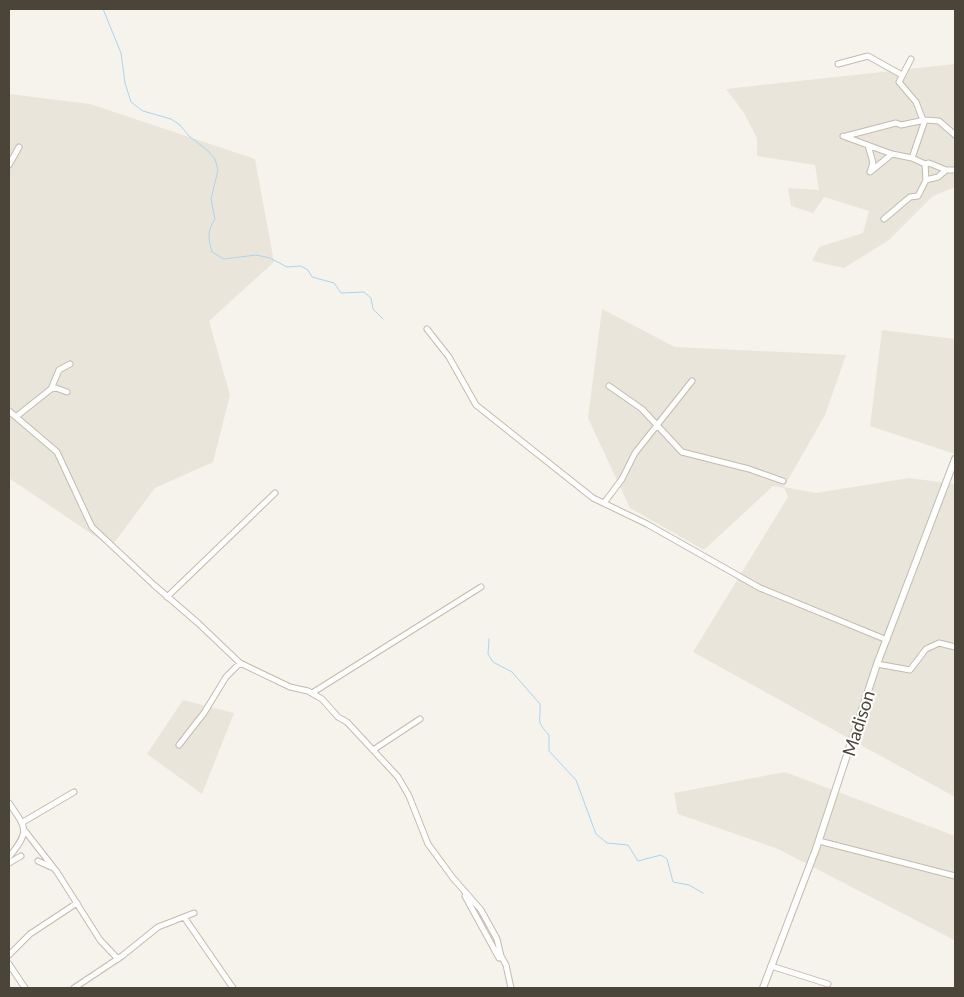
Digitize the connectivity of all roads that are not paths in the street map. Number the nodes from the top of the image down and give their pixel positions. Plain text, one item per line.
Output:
1 (911, 58) dead end
2 (838, 64) dead end
3 (902, 75) junction
4 (924, 120) junction
5 (955, 136) edge
6 (868, 145) junction
7 (19, 147) dead end
8 (892, 154) junction
9 (912, 158) junction
10 (926, 164) junction
11 (9, 165) edge
12 (946, 170) junction
13 (955, 170) edge
14 (926, 180) junction
15 (884, 219) dead end
16 (427, 329) dead end
17 (70, 364) dead end
18 (692, 381) dead end
19 (608, 386) dead end
20 (51, 388) junction
21 (67, 392) dead end
22 (9, 412) edge
23 (17, 416) junction
24 (656, 425) junction
25 (955, 459) edge
26 (783, 481) dead end
27 (275, 493) dead end
28 (604, 503) junction
29 (481, 587) dead end
30 (168, 596) junction
31 (888, 640) junction
32 (955, 647) edge
33 (240, 663) junction
34 (877, 664) junction
35 (312, 693) junction
36 (420, 719) dead end
37 (179, 745) dead end
38 (373, 750) junction
39 (74, 792) dead end
40 (9, 803) edge
41 (23, 822) junction
42 (25, 830) junction
43 (819, 840) junction
44 (22, 856) dead end
45 (9, 857) edge
46 (38, 862) dead end
47 (9, 863) edge
48 (51, 867) junction
49 (955, 876) edge
50 (77, 903) junction
51 (194, 913) dead end
52 (184, 917) junction
53 (9, 955) edge
54 (118, 959) junction
55 (9, 964) edge
56 (771, 966) junction
57 (828, 984) dead end
58 (25, 988) edge
59 (74, 988) edge
60 (233, 988) edge
61 (510, 988) edge
62 (762, 988) edge

1 - 3 street
2 - 3 street
3 - 4 street
4 - 5 street
4 - 6 street
4 - 9 street
6 - 8 street
6 - 8 street
7 - 11 street
8 - 9 street
9 - 10 street
10 - 12 street
10 - 14 street
12 - 13 street
12 - 14 street
14 - 15 street
16 - 28 street
17 - 20 street
18 - 24 street
19 - 24 street
20 - 21 street
20 - 23 street
22 - 23 street
23 - 30 street
24 - 26 street
24 - 28 street
25 - 31 street, Madison
27 - 30 street
28 - 31 street
29 - 35 street
30 - 33 street
31 - 34 street, Madison
32 - 34 street
33 - 35 street
33 - 37 street
34 - 43 street, Madison
35 - 38 street
36 - 38 street
38 - 61 street
39 - 41 street
40 - 41 street
41 - 42 street
42 - 45 street
42 - 48 street
43 - 49 street
43 - 56 street, Madison
44 - 47 street
46 - 48 street
48 - 50 street
50 - 53 street
50 - 54 street
51 - 52 street
52 - 54 street
52 - 60 street
54 - 59 street
55 - 58 street
56 - 57 street
56 - 62 street, Madison

